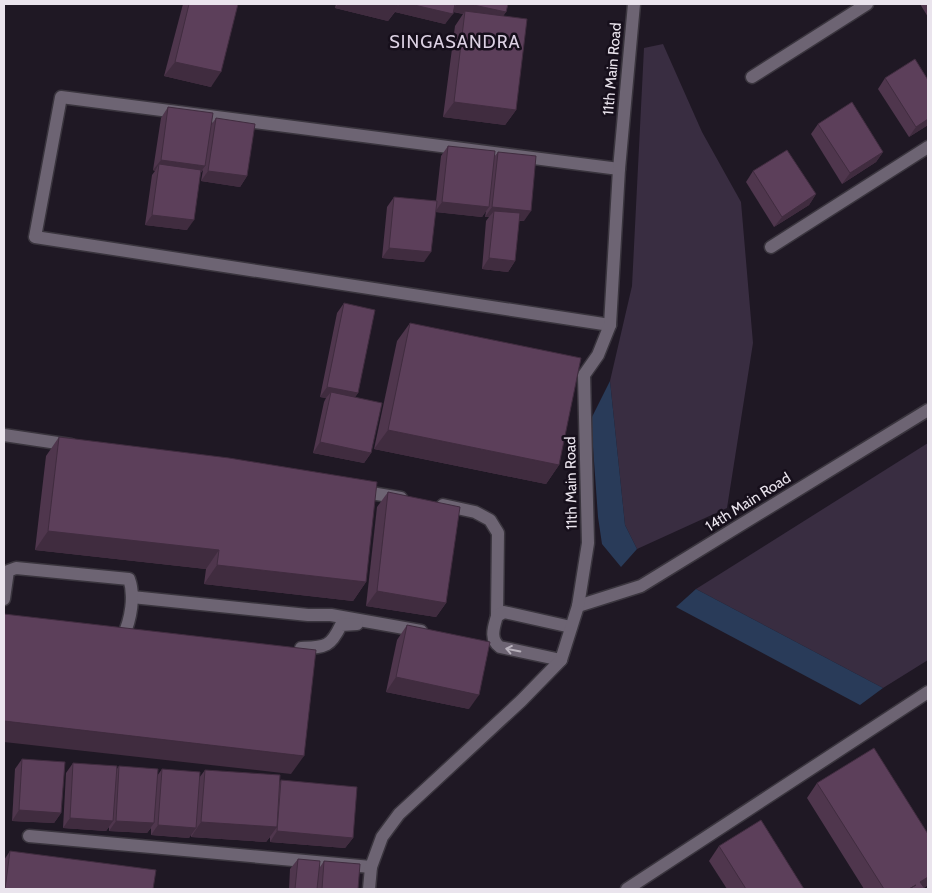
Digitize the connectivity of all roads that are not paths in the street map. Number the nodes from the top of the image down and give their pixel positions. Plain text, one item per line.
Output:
1 (634, 4) edge
2 (867, 4) edge
3 (752, 77) dead end
4 (928, 147) edge
5 (619, 169) junction
6 (771, 246) dead end
7 (610, 325) junction
8 (928, 410) edge
9 (4, 435) edge
10 (85, 447) edge
11 (351, 490) edge
12 (410, 500) edge
13 (430, 503) edge
14 (132, 597) junction
15 (4, 599) edge
16 (578, 606) junction
17 (308, 616) junction
18 (498, 616) junction
19 (377, 623) junction
20 (329, 624) dead end
21 (571, 627) junction
22 (436, 633) edge
23 (102, 636) edge
24 (301, 648) edge
25 (561, 660) junction
26 (928, 692) edge
27 (29, 836) dead end
28 (371, 867) junction
29 (369, 889) edge
30 (627, 889) edge

1 - 5 street, 11th Main Road
2 - 3 street
4 - 6 street
5 - 7 street, 11th Main Road
5 - 7 street
7 - 16 street, 11th Main Road
8 - 16 street, 14th Main Road
9 - 10 street
11 - 12 street
13 - 18 street
14 - 15 street
14 - 17 street
14 - 23 street
16 - 21 street, 11th Main Road
17 - 19 street
17 - 20 street
18 - 21 street
25 -> 18 street
19 - 22 street
19 - 24 street
21 - 25 street, 11th Main Road
25 - 28 street, 11th Main Road
26 - 30 street
27 - 28 street
28 - 29 street, 11th Main Road

